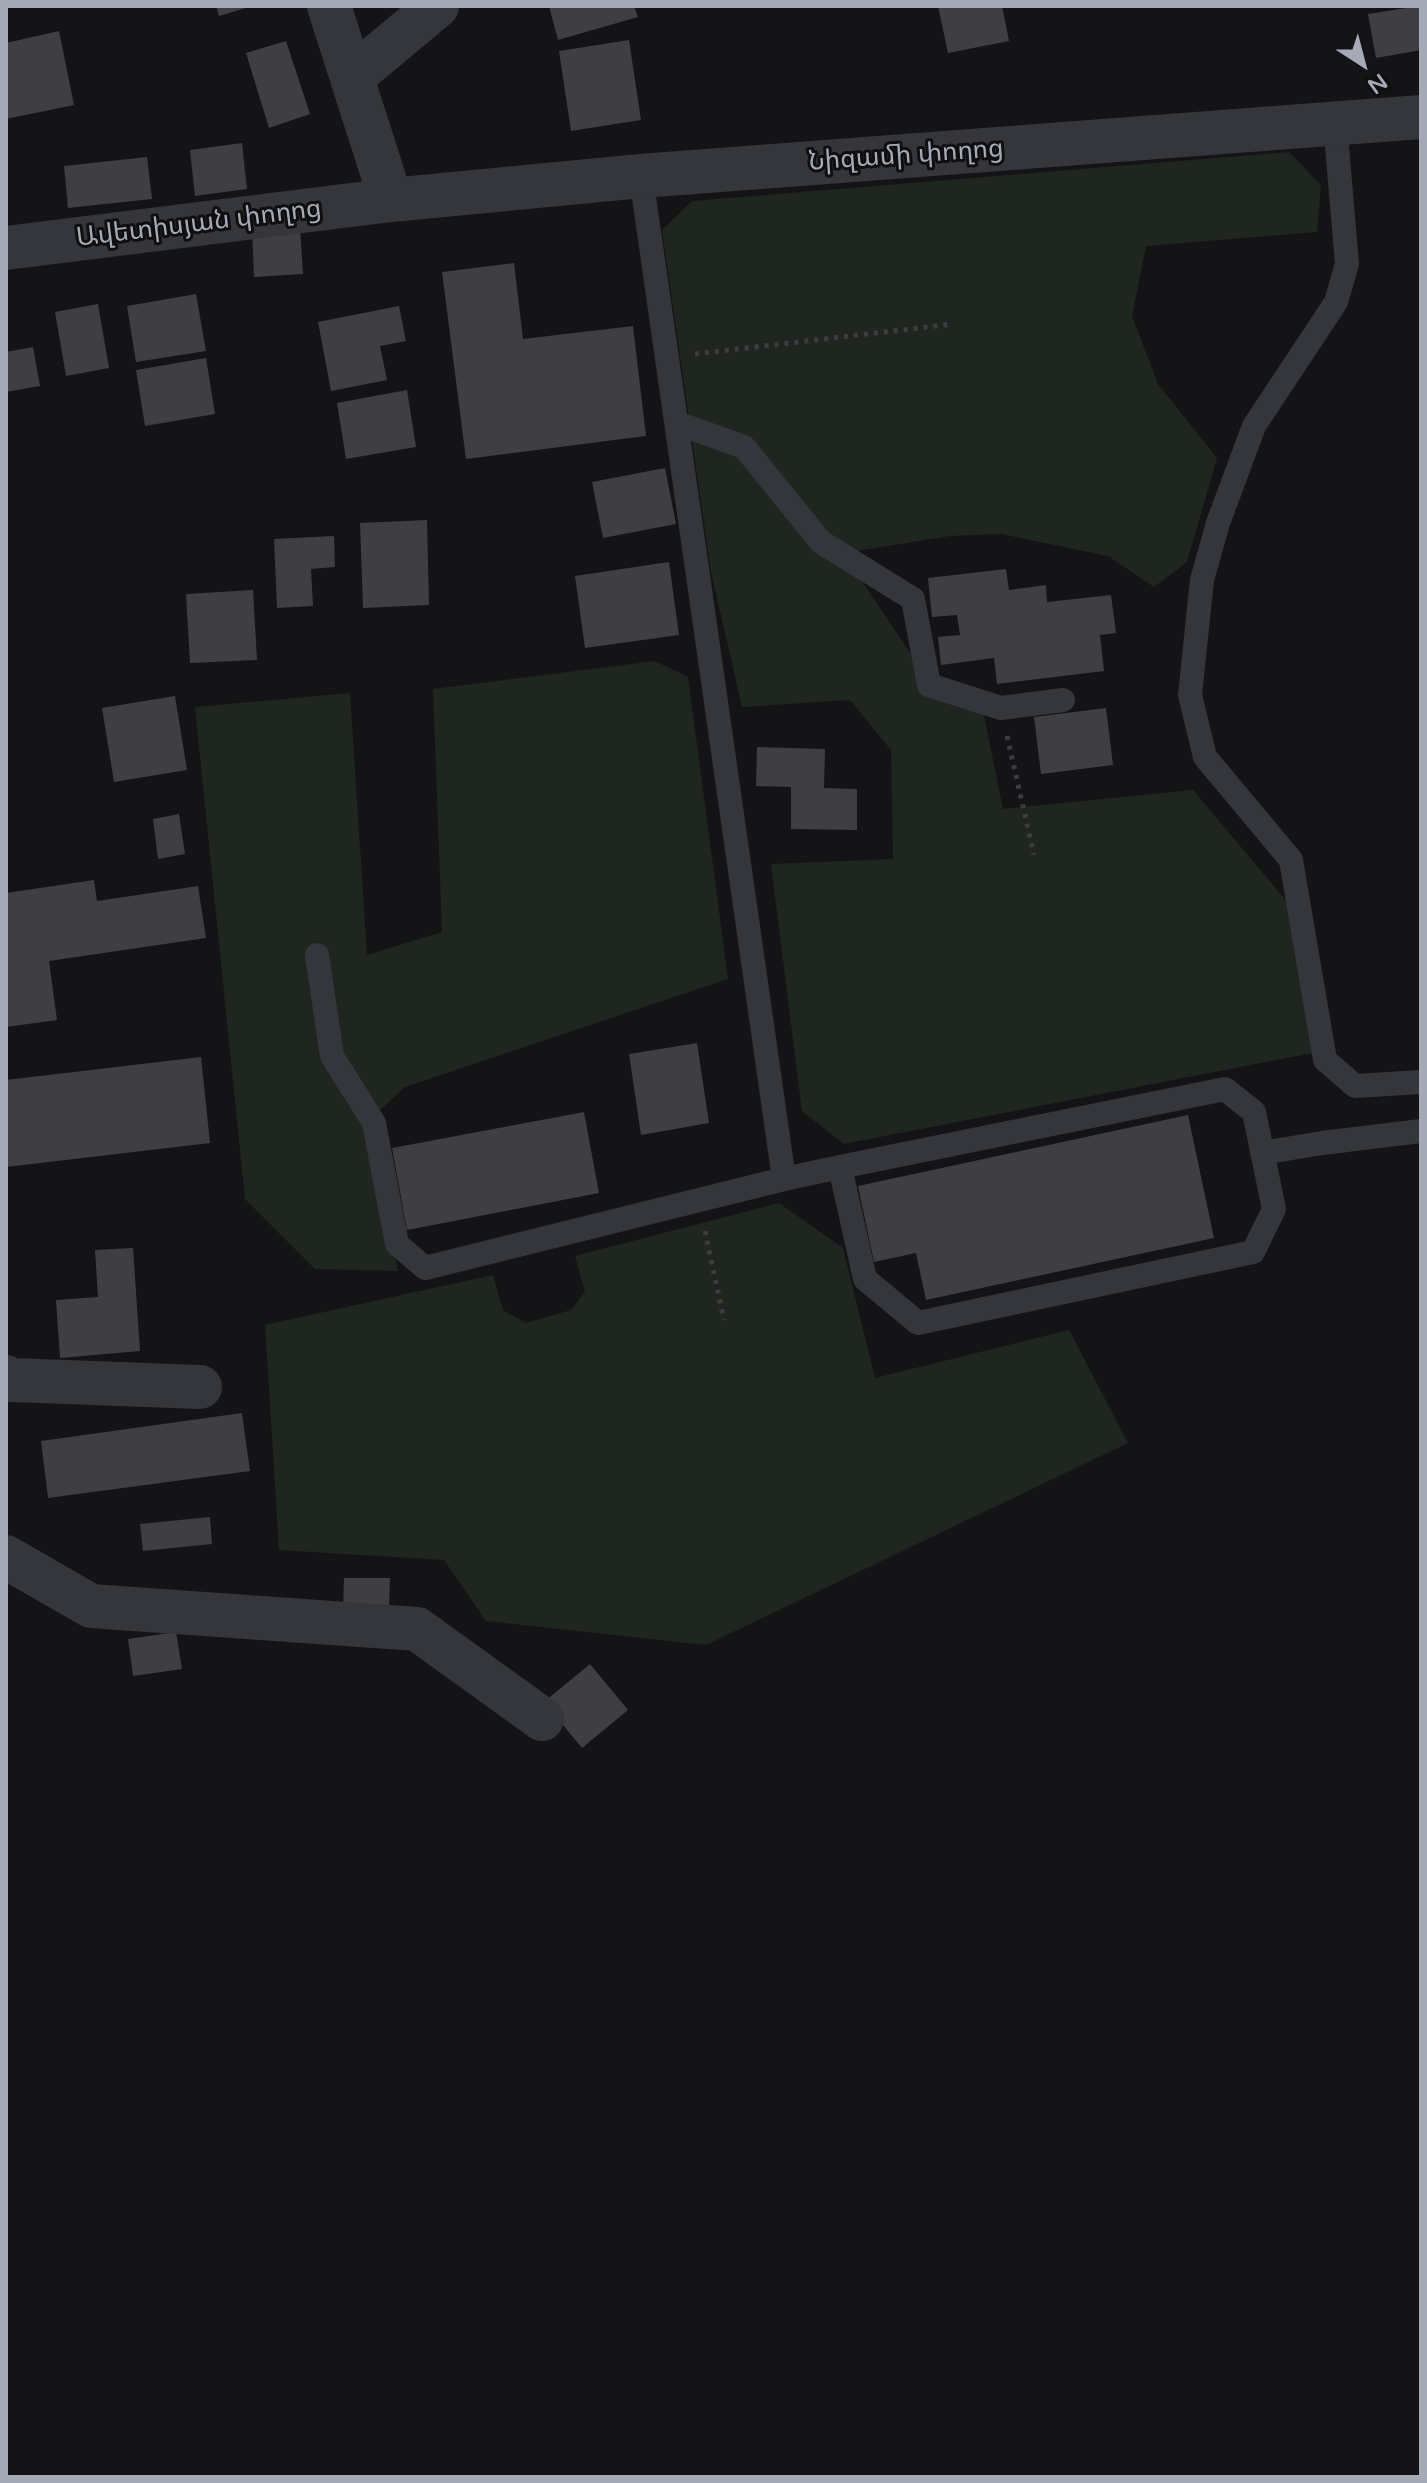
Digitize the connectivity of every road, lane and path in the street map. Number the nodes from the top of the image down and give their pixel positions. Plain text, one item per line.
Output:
1 (329, 6) edge
2 (437, 6) edge
3 (352, 77) junction
4 (1421, 117) edge
5 (1335, 123) junction
6 (641, 176) junction
7 (391, 200) junction
8 (6, 248) edge
9 (952, 324) dead end
10 (667, 357) junction
11 (677, 423) junction
12 (1063, 700) dead end
13 (1001, 708) junction
14 (1034, 855) dead end
15 (317, 955) dead end
16 (1421, 1082) edge
17 (1421, 1131) edge
18 (1262, 1153) junction
19 (840, 1167) junction
20 (784, 1179) junction
21 (703, 1221) dead end
22 (724, 1320) dead end
23 (6, 1377) edge
24 (200, 1387) dead end
25 (6, 1557) edge
26 (542, 1719) dead end

1 - 3 street
2 - 3 street
3 - 7 street
4 - 5 street, Նիզամի փողոց
5 - 6 street, Նիզամի փողոց
5 - 16 lane
6 - 7 street, Նիզամի փողոց
6 - 10 lane
7 - 8 street, Ավետիսյան փողոց
9 - 10 path
10 - 11 lane
11 - 13 lane
11 - 20 lane
12 - 13 lane
13 - 14 path
15 - 20 lane
17 - 18 lane
18 - 19 lane
18 - 19 lane
19 - 20 lane
21 - 22 path
23 - 24 street
25 - 26 street

